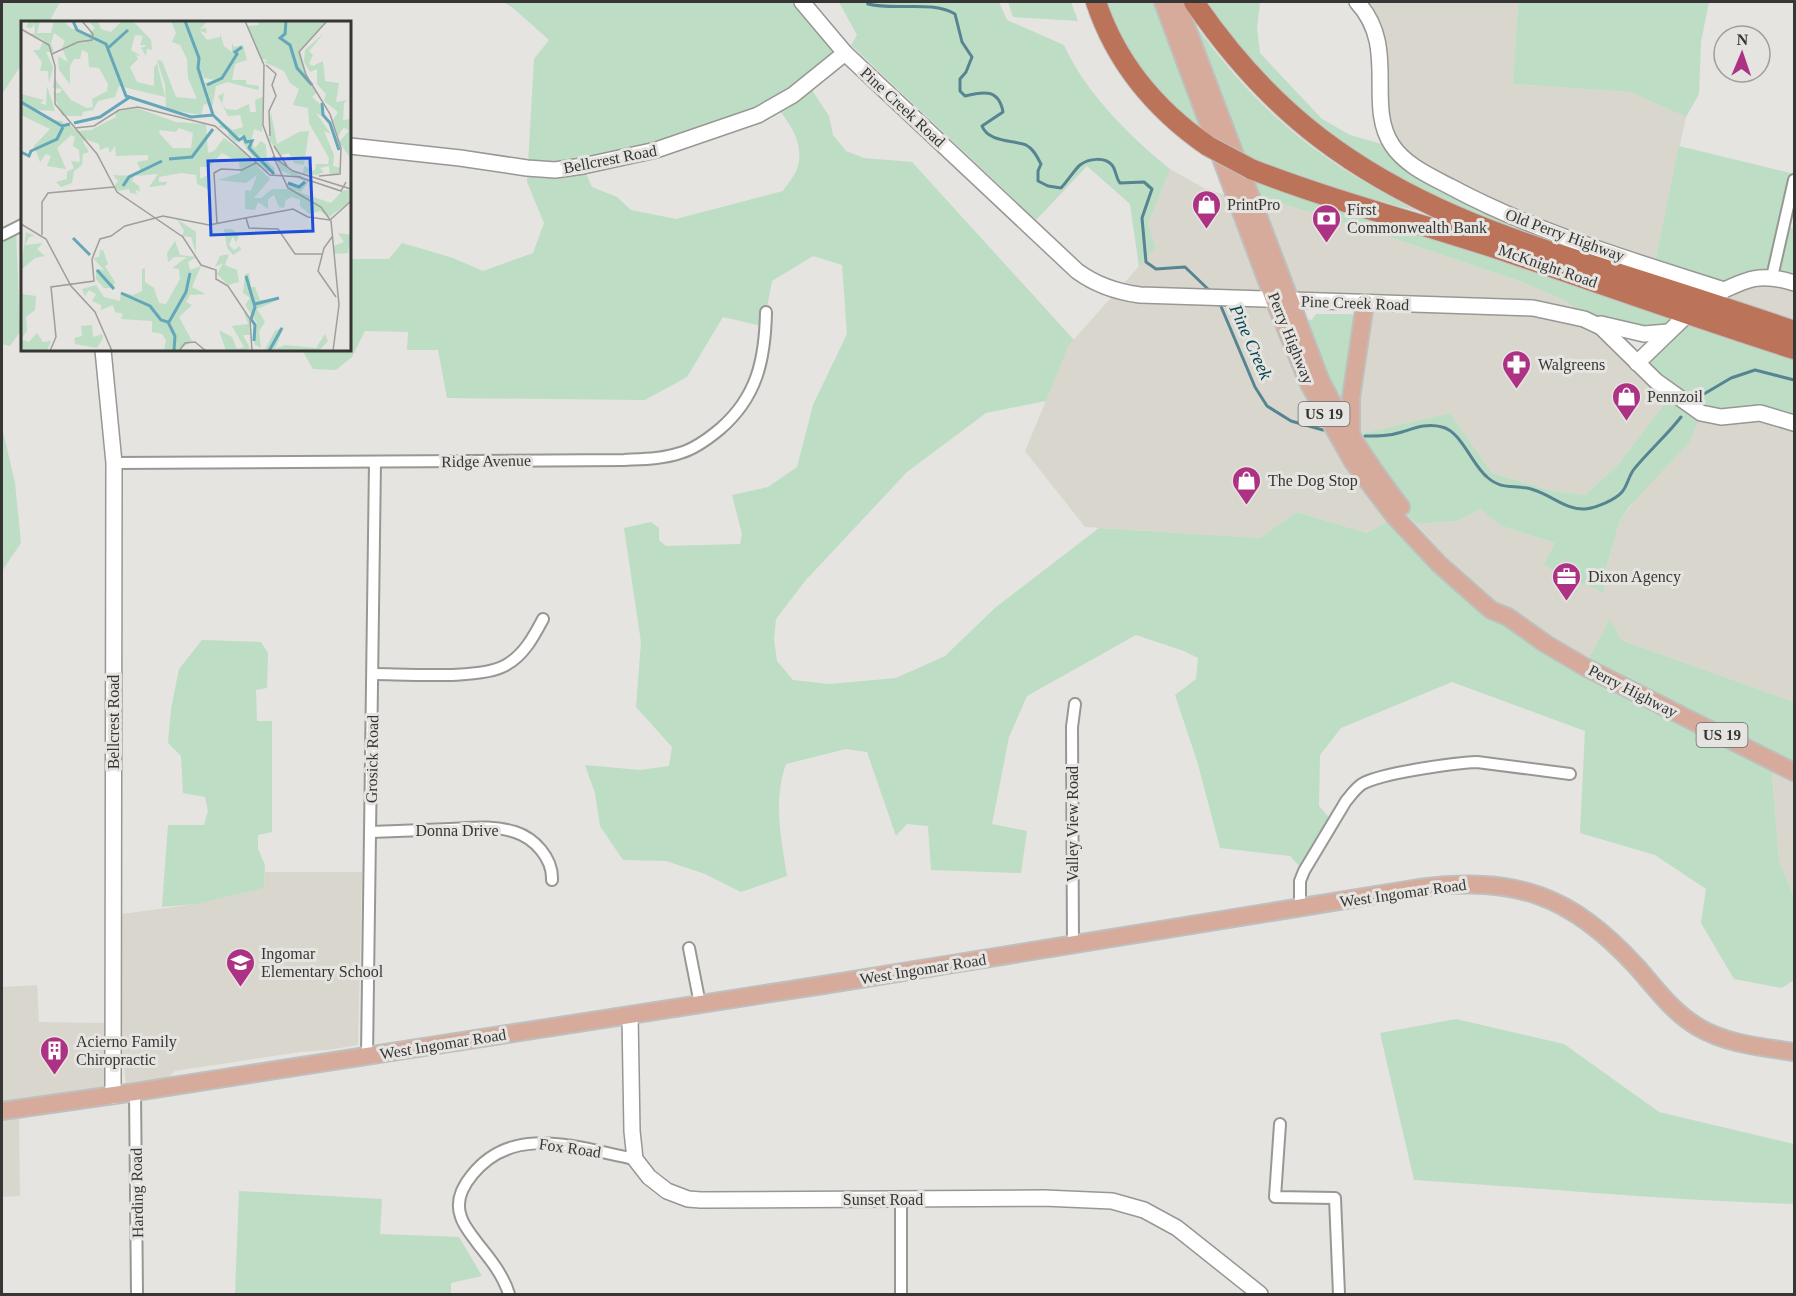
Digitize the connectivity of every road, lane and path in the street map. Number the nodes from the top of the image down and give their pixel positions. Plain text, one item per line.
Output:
1 (802, 2) edge
2 (1095, 2) edge
3 (1163, 2) edge
4 (1177, 2) edge
5 (1194, 2) edge
6 (1357, 2) edge
7 (845, 53) junction
8 (351, 146) edge
9 (1794, 180) edge
10 (21, 226) edge
11 (2, 235) edge
12 (1772, 277) junction
13 (1794, 283) edge
14 (1724, 290) junction
15 (1282, 300) junction
16 (1365, 303) junction
17 (1695, 308) junction
18 (766, 312) dead end
19 (1596, 323) junction
20 (1794, 331) edge
21 (1668, 333) junction
22 (1794, 349) edge
23 (103, 351) edge
24 (1637, 363) junction
25 (1794, 423) edge
26 (1351, 436) junction
27 (375, 462) junction
28 (114, 463) junction
29 (1508, 617) junction
30 (543, 619) dead end
31 (373, 674) junction
32 (1075, 704) dead end
33 (1794, 772) edge
34 (1570, 774) dead end
35 (371, 832) junction
36 (552, 880) dead end
37 (1300, 908) junction
38 (1073, 945) junction
39 (689, 948) dead end
40 (700, 1004) junction
41 (630, 1015) junction
42 (1794, 1052) edge
43 (367, 1056) junction
44 (135, 1092) junction
45 (113, 1096) junction
46 (2, 1111) edge
47 (1280, 1124) dead end
48 (635, 1159) junction
49 (901, 1199) junction
50 (137, 1294) edge
51 (509, 1294) edge
52 (901, 1294) edge
53 (1260, 1294) edge
54 (1339, 1294) edge

1 - 7 street, Pine Creek Road
2 - 17 highway, McKnight Road, bridge
3 - 15 main road, Perry Highway / US 19
4 - 15 main road, Perry Highway / US 19
5 - 17 highway, McKnight Road
6 - 14 street, Old Perry Highway
7 - 8 street, Bellcrest Road
7 - 15 street, Pine Creek Road
9 - 12 street
10 - 11 street
12 - 13 street
12 - 14 street
14 - 17 street
15 - 16 street, Pine Creek Road
15 - 26 main road, Perry Highway / US 19
15 - 29 main road, Perry Highway / US 19
16 - 19 street, Pine Creek Road
16 - 26 main road
17 - 20 highway, McKnight Road
17 - 21 street
17 - 22 highway, McKnight Road
18 - 27 street, Ridge Avenue
19 - 21 street
19 - 24 street, Pine Creek Road
21 - 24 street
23 - 28 street, Bellcrest Road
24 - 25 street, Pine Creek Road
26 - 29 main road, Perry Highway / US 19
27 - 28 street, Ridge Avenue
27 - 31 street, Grosick Road
28 - 45 street, Bellcrest Road
29 - 33 main road, Perry Highway / US 19
30 - 31 street
31 - 35 street, Grosick Road
32 - 38 street, Valley View Road
34 - 37 street
35 - 36 street, Donna Drive
35 - 43 street, Grosick Road
37 - 38 main road, West Ingomar Road
37 - 42 main road, West Ingomar Road
38 - 40 main road, West Ingomar Road
39 - 40 street
40 - 41 main road, West Ingomar Road
41 - 43 main road, West Ingomar Road
41 - 48 street
43 - 44 main road, West Ingomar Road
44 - 45 main road, West Ingomar Road
44 - 50 street, Harding Road
45 - 46 main road, West Ingomar Road
47 - 54 street
48 - 49 street, Sunset Road
48 - 51 street, Fox Road
49 - 52 street
49 - 53 street, Sunset Road

